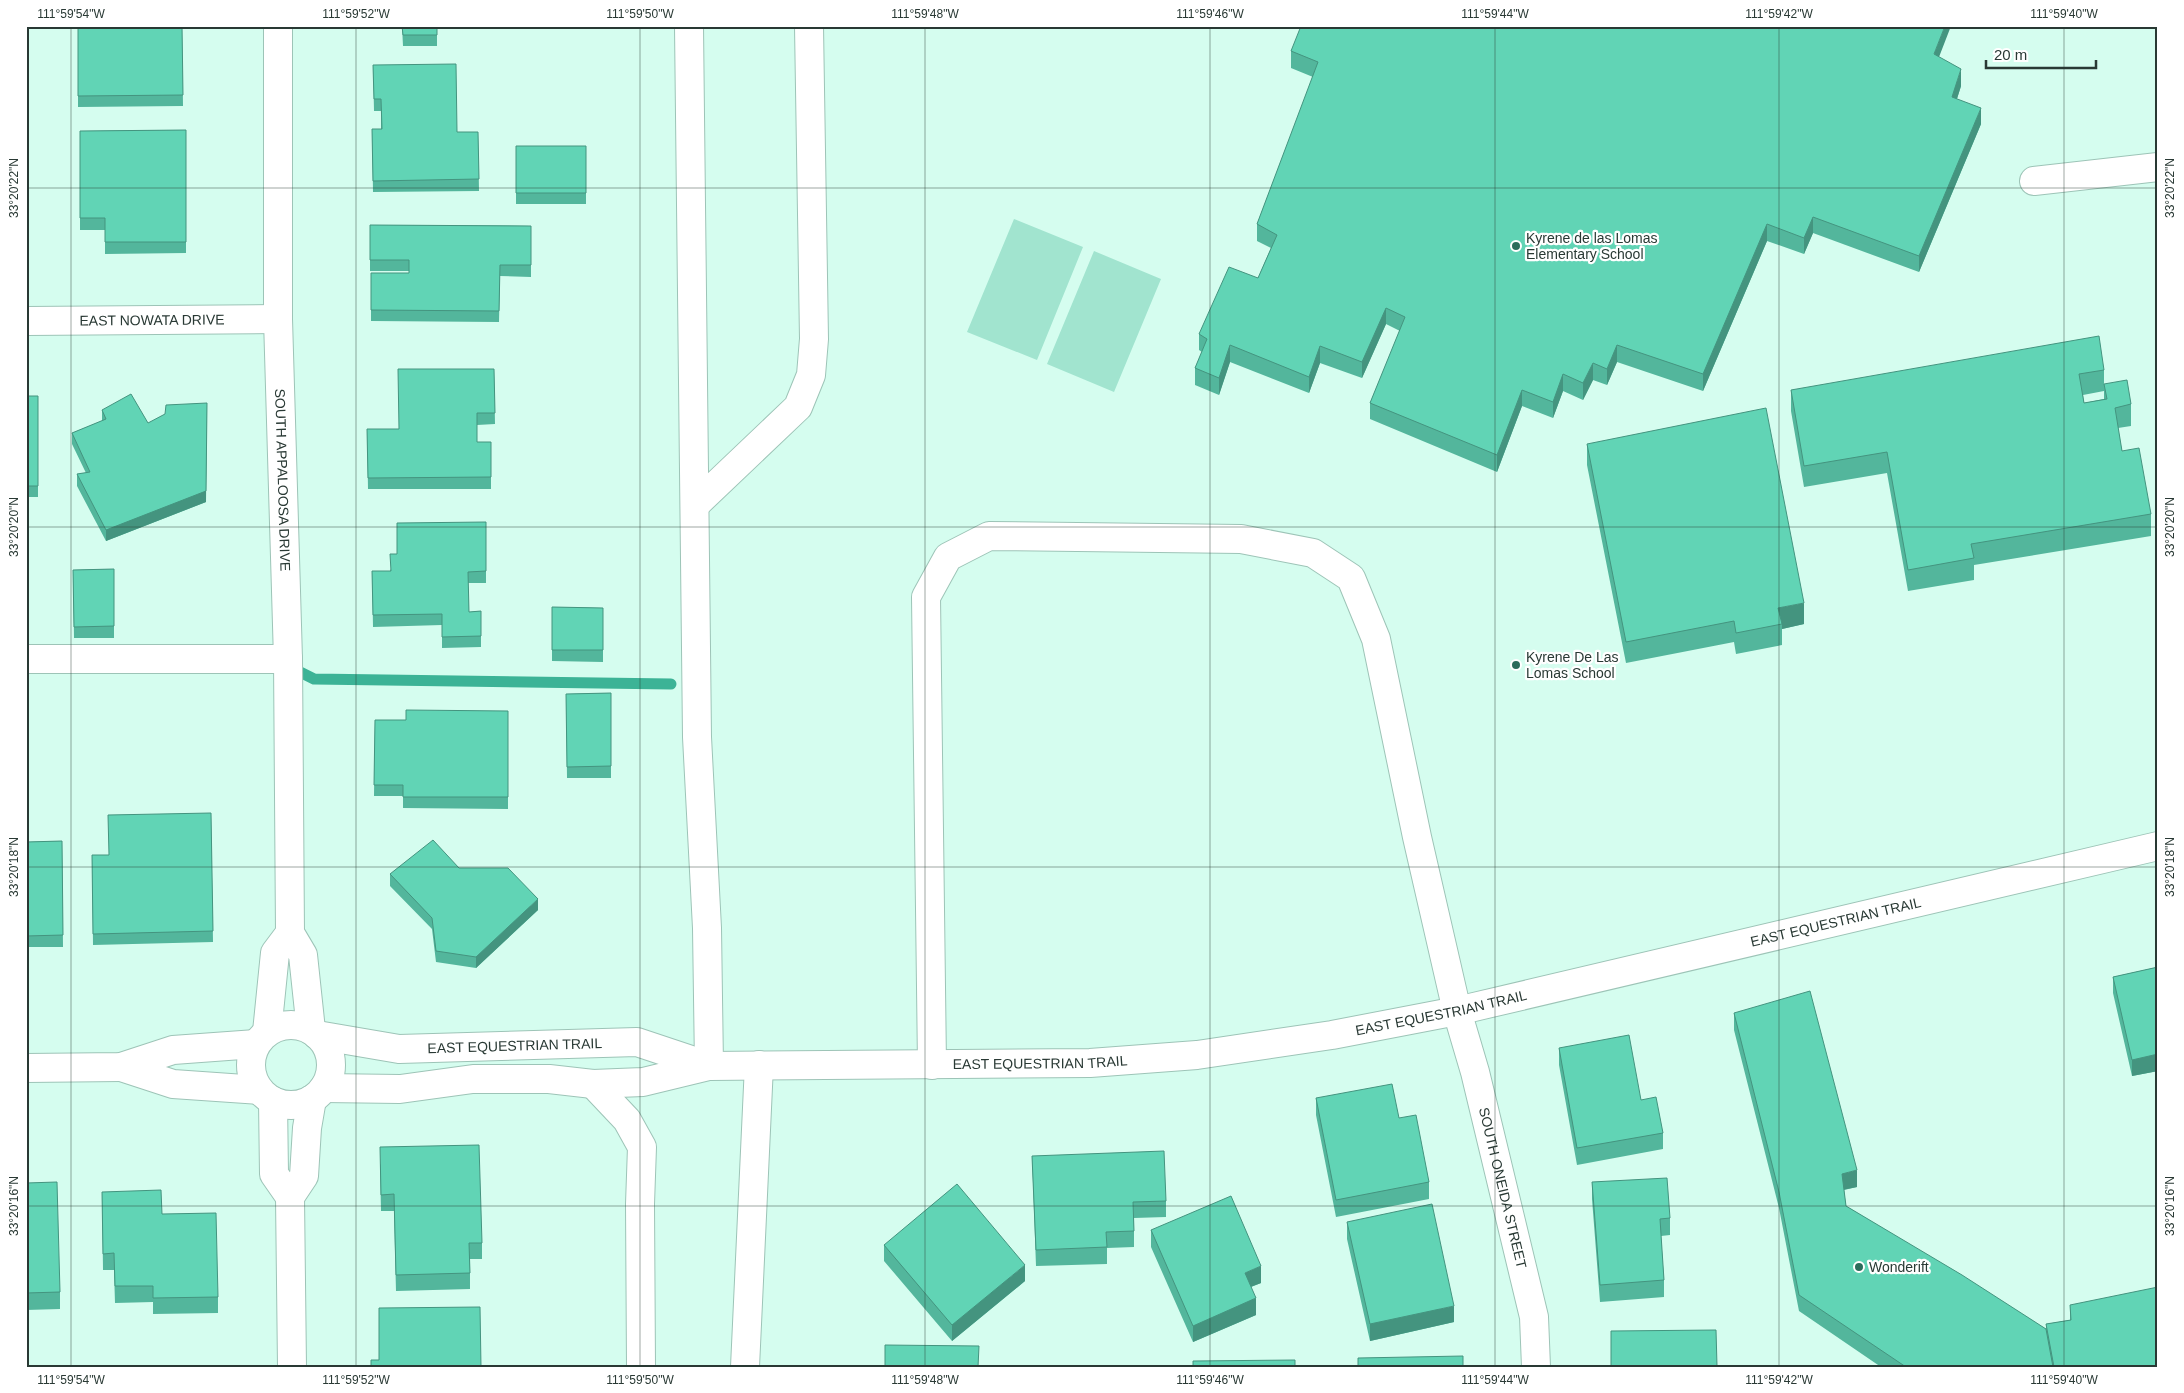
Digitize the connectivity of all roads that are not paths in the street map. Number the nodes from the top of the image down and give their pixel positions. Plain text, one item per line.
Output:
1 (278, 26) edge
2 (689, 26) edge
3 (809, 26) edge
4 (2158, 167) edge
5 (2034, 181) dead end
6 (278, 320) junction
7 (26, 321) edge
8 (695, 504) junction
9 (26, 659) edge
10 (288, 659) junction
11 (2158, 846) edge
12 (290, 933) junction
13 (1456, 1012) junction
14 (314, 1032) junction
15 (262, 1038) junction
16 (759, 1065) junction
17 (932, 1065) junction
18 (709, 1066) junction
19 (121, 1067) junction
20 (26, 1068) edge
21 (593, 1084) junction
22 (318, 1093) junction
23 (266, 1095) junction
24 (290, 1197) junction
25 (292, 1367) edge
26 (641, 1367) edge
27 (745, 1367) edge
28 (1536, 1367) edge

1 - 6 street, SOUTH APPALOOSA DRIVE
2 - 8 street
3 - 8 street
4 - 5 street
6 - 7 street, EAST NOWATA DRIVE
6 - 10 street, SOUTH APPALOOSA DRIVE
8 - 18 street
9 - 10 street
10 - 12 street, SOUTH APPALOOSA DRIVE
11 - 13 street, EAST EQUESTRIAN TRAIL
12 - 14 street
12 - 15 street
13 - 17 street, EAST EQUESTRIAN TRAIL
13 - 17 street, SOUTH ONEIDA STREET
13 - 28 street, SOUTH ONEIDA STREET
14 - 15 street
14 - 18 street, EAST EQUESTRIAN TRAIL
14 - 22 street
15 - 19 street
15 - 23 street
16 - 17 street, EAST EQUESTRIAN TRAIL
16 - 18 street, EAST EQUESTRIAN TRAIL
16 - 27 street
18 - 21 street, EAST EQUESTRIAN TRAIL
19 - 20 street
19 - 23 street
21 - 22 street, EAST EQUESTRIAN TRAIL
21 - 26 street
22 - 23 street
22 - 24 street
23 - 24 street
24 - 25 street

